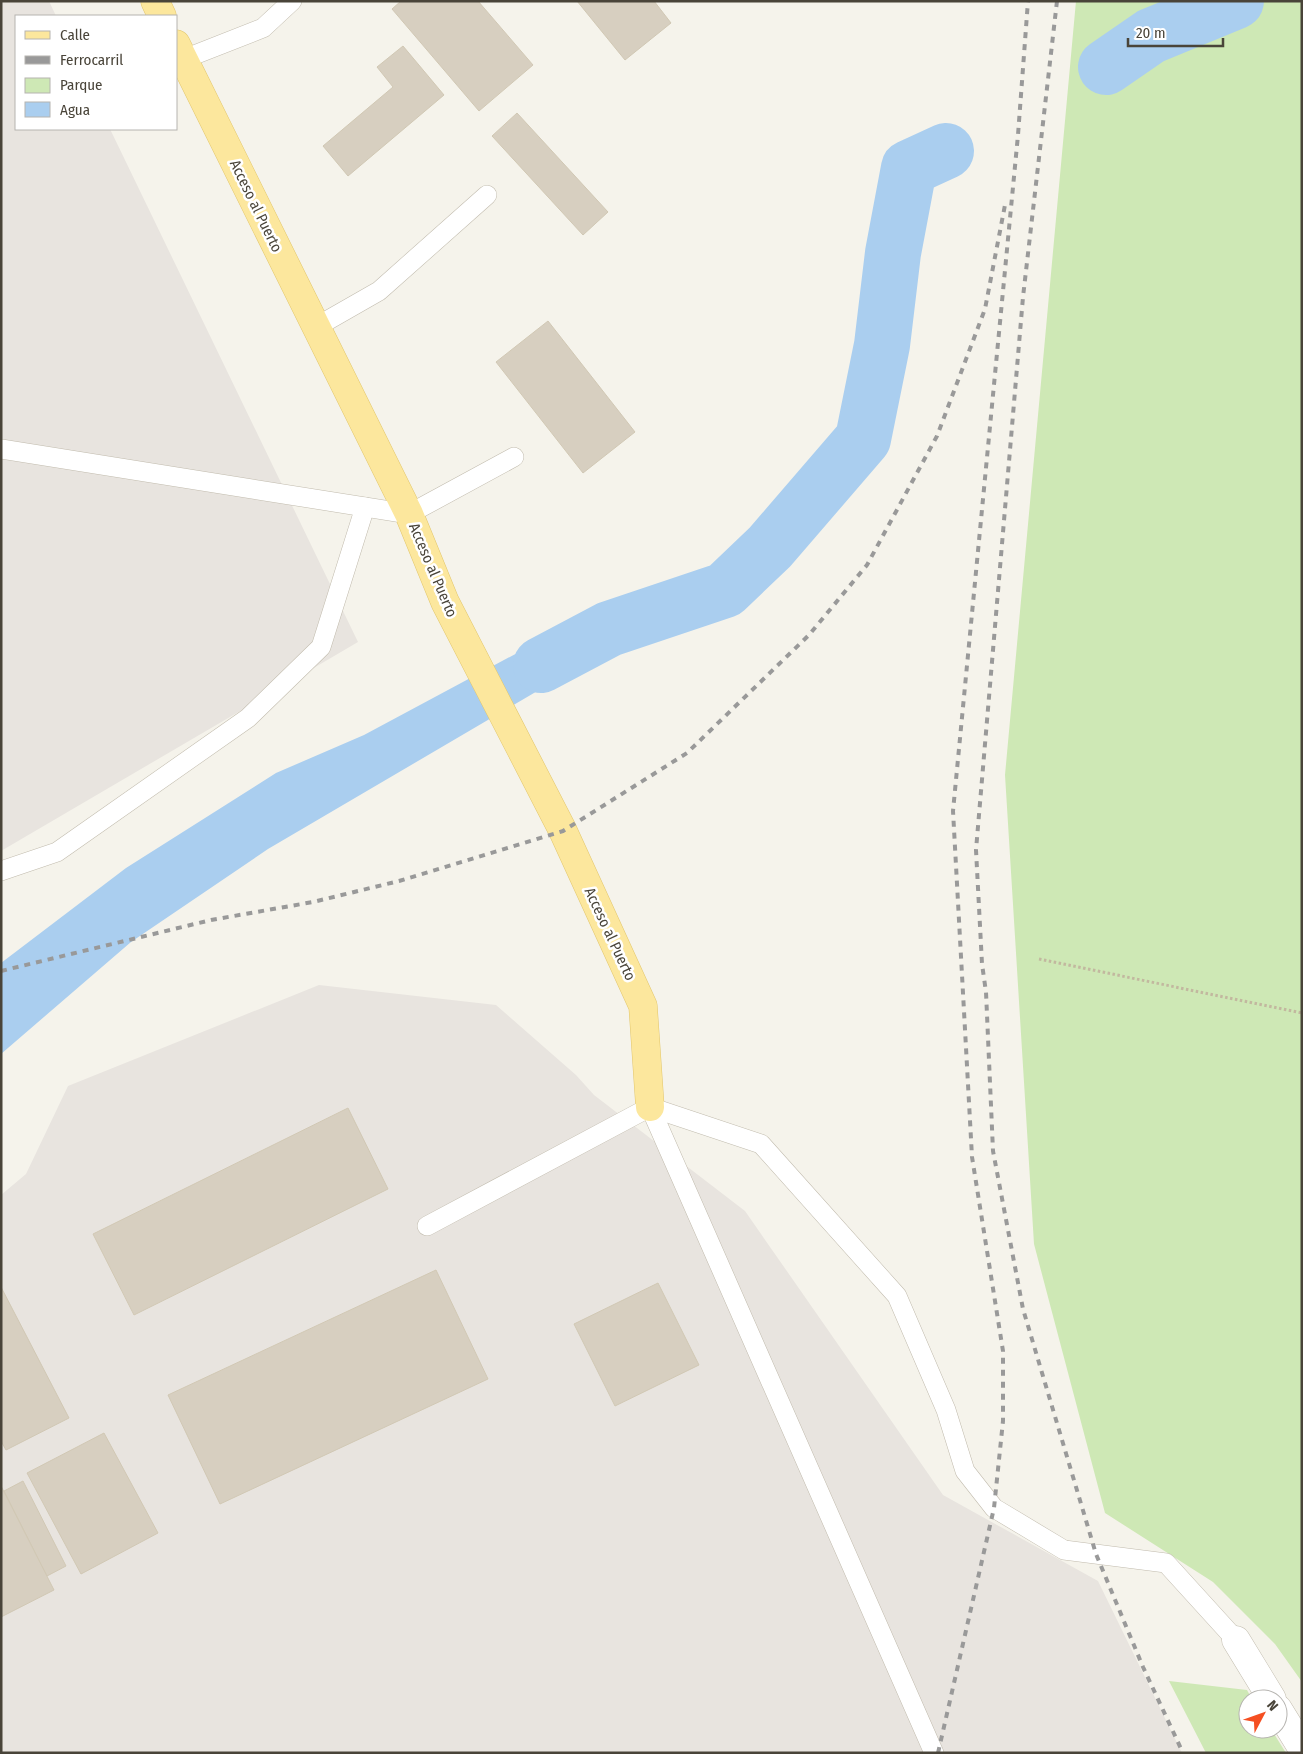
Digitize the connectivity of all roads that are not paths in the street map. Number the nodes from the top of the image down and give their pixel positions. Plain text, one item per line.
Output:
1 (155, 1) edge
2 (292, 1) edge
3 (162, 15) edge
4 (180, 52) edge
5 (487, 195) dead end
6 (316, 326) junction
7 (1, 449) edge
8 (514, 457) dead end
9 (365, 507) junction
10 (409, 514) junction
11 (1, 871) edge
12 (650, 1106) junction
13 (427, 1226) dead end
14 (1236, 1640) joint
15 (1266, 1689) edge
16 (1288, 1725) edge
17 (1302, 1748) edge
18 (934, 1753) edge

1 - 3 main road
2 - 4 lane
4 - 6 main road, Acceso al Puerto
5 - 6 lane
6 - 10 main road, Acceso al Puerto
7 - 9 lane
8 - 10 lane
9 - 10 lane
9 - 11 lane
10 - 12 main road, Acceso al Puerto
12 - 13 lane
12 - 14 lane
12 - 18 lane
14 - 15 street
16 - 17 street

